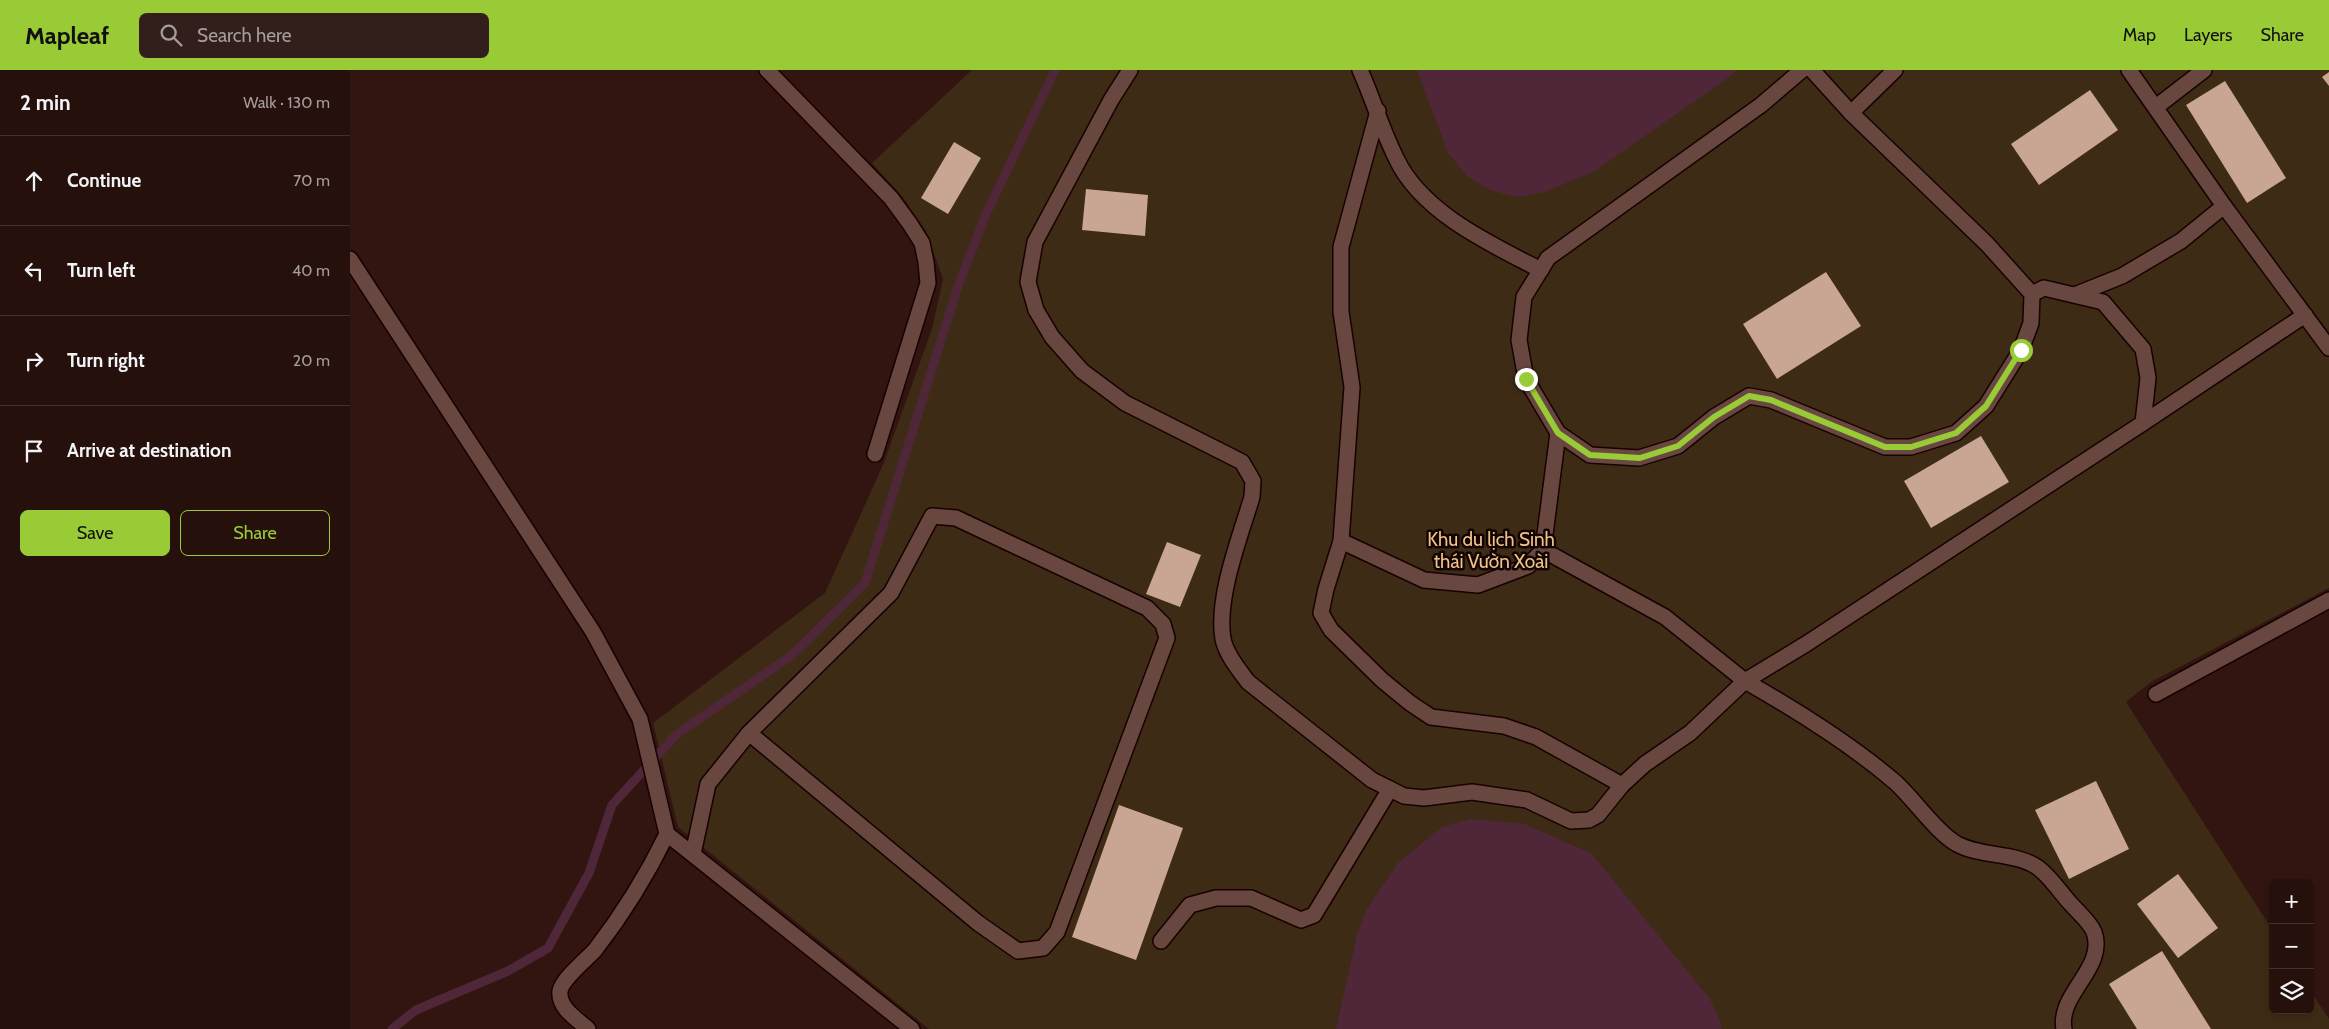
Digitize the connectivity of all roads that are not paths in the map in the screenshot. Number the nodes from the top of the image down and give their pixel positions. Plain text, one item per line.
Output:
1 (767, 70) edge
2 (1130, 70) edge
3 (1360, 70) edge
4 (1802, 70) edge
5 (1812, 70) edge
6 (1894, 70) edge
7 (2129, 70) edge
8 (2204, 70) edge
9 (2156, 106) junction
10 (1378, 111) junction
11 (1851, 113) junction
12 (2224, 206) junction
13 (350, 259) edge
14 (1541, 270) junction
15 (2032, 294) junction
16 (2077, 294) junction
17 (2305, 315) junction
18 (2329, 348) edge
19 (2143, 423) junction
20 (1558, 433) junction
21 (875, 454) dead end
22 (1341, 541) junction
23 (1543, 550) junction
24 (2329, 600) edge
25 (1745, 681) junction
26 (2156, 694) dead end
27 (749, 733) junction
28 (1622, 785) junction
29 (1390, 789) junction
30 (667, 834) junction
31 (692, 854) junction
32 (1161, 941) dead end
33 (588, 1029) edge
34 (912, 1029) edge
35 (2064, 1029) edge

1 - 21 street
2 - 29 street
3 - 10 street
4 - 14 street
5 - 11 street
6 - 11 street
7 - 9 street
8 - 9 street
9 - 12 street
10 - 14 street
10 - 22 street
11 - 15 street
12 - 16 street
12 - 17 street
13 - 30 street
14 - 20 street
15 - 16 street
15 - 20 street
16 - 19 street
17 - 18 street
17 - 19 street
19 - 25 street
20 - 23 street
22 - 23 street
22 - 28 street
23 - 25 street
24 - 26 street
25 - 28 street
25 - 35 street
27 - 27 street
27 - 31 street
28 - 29 street
29 - 32 street
30 - 31 street
30 - 33 street
31 - 34 street

